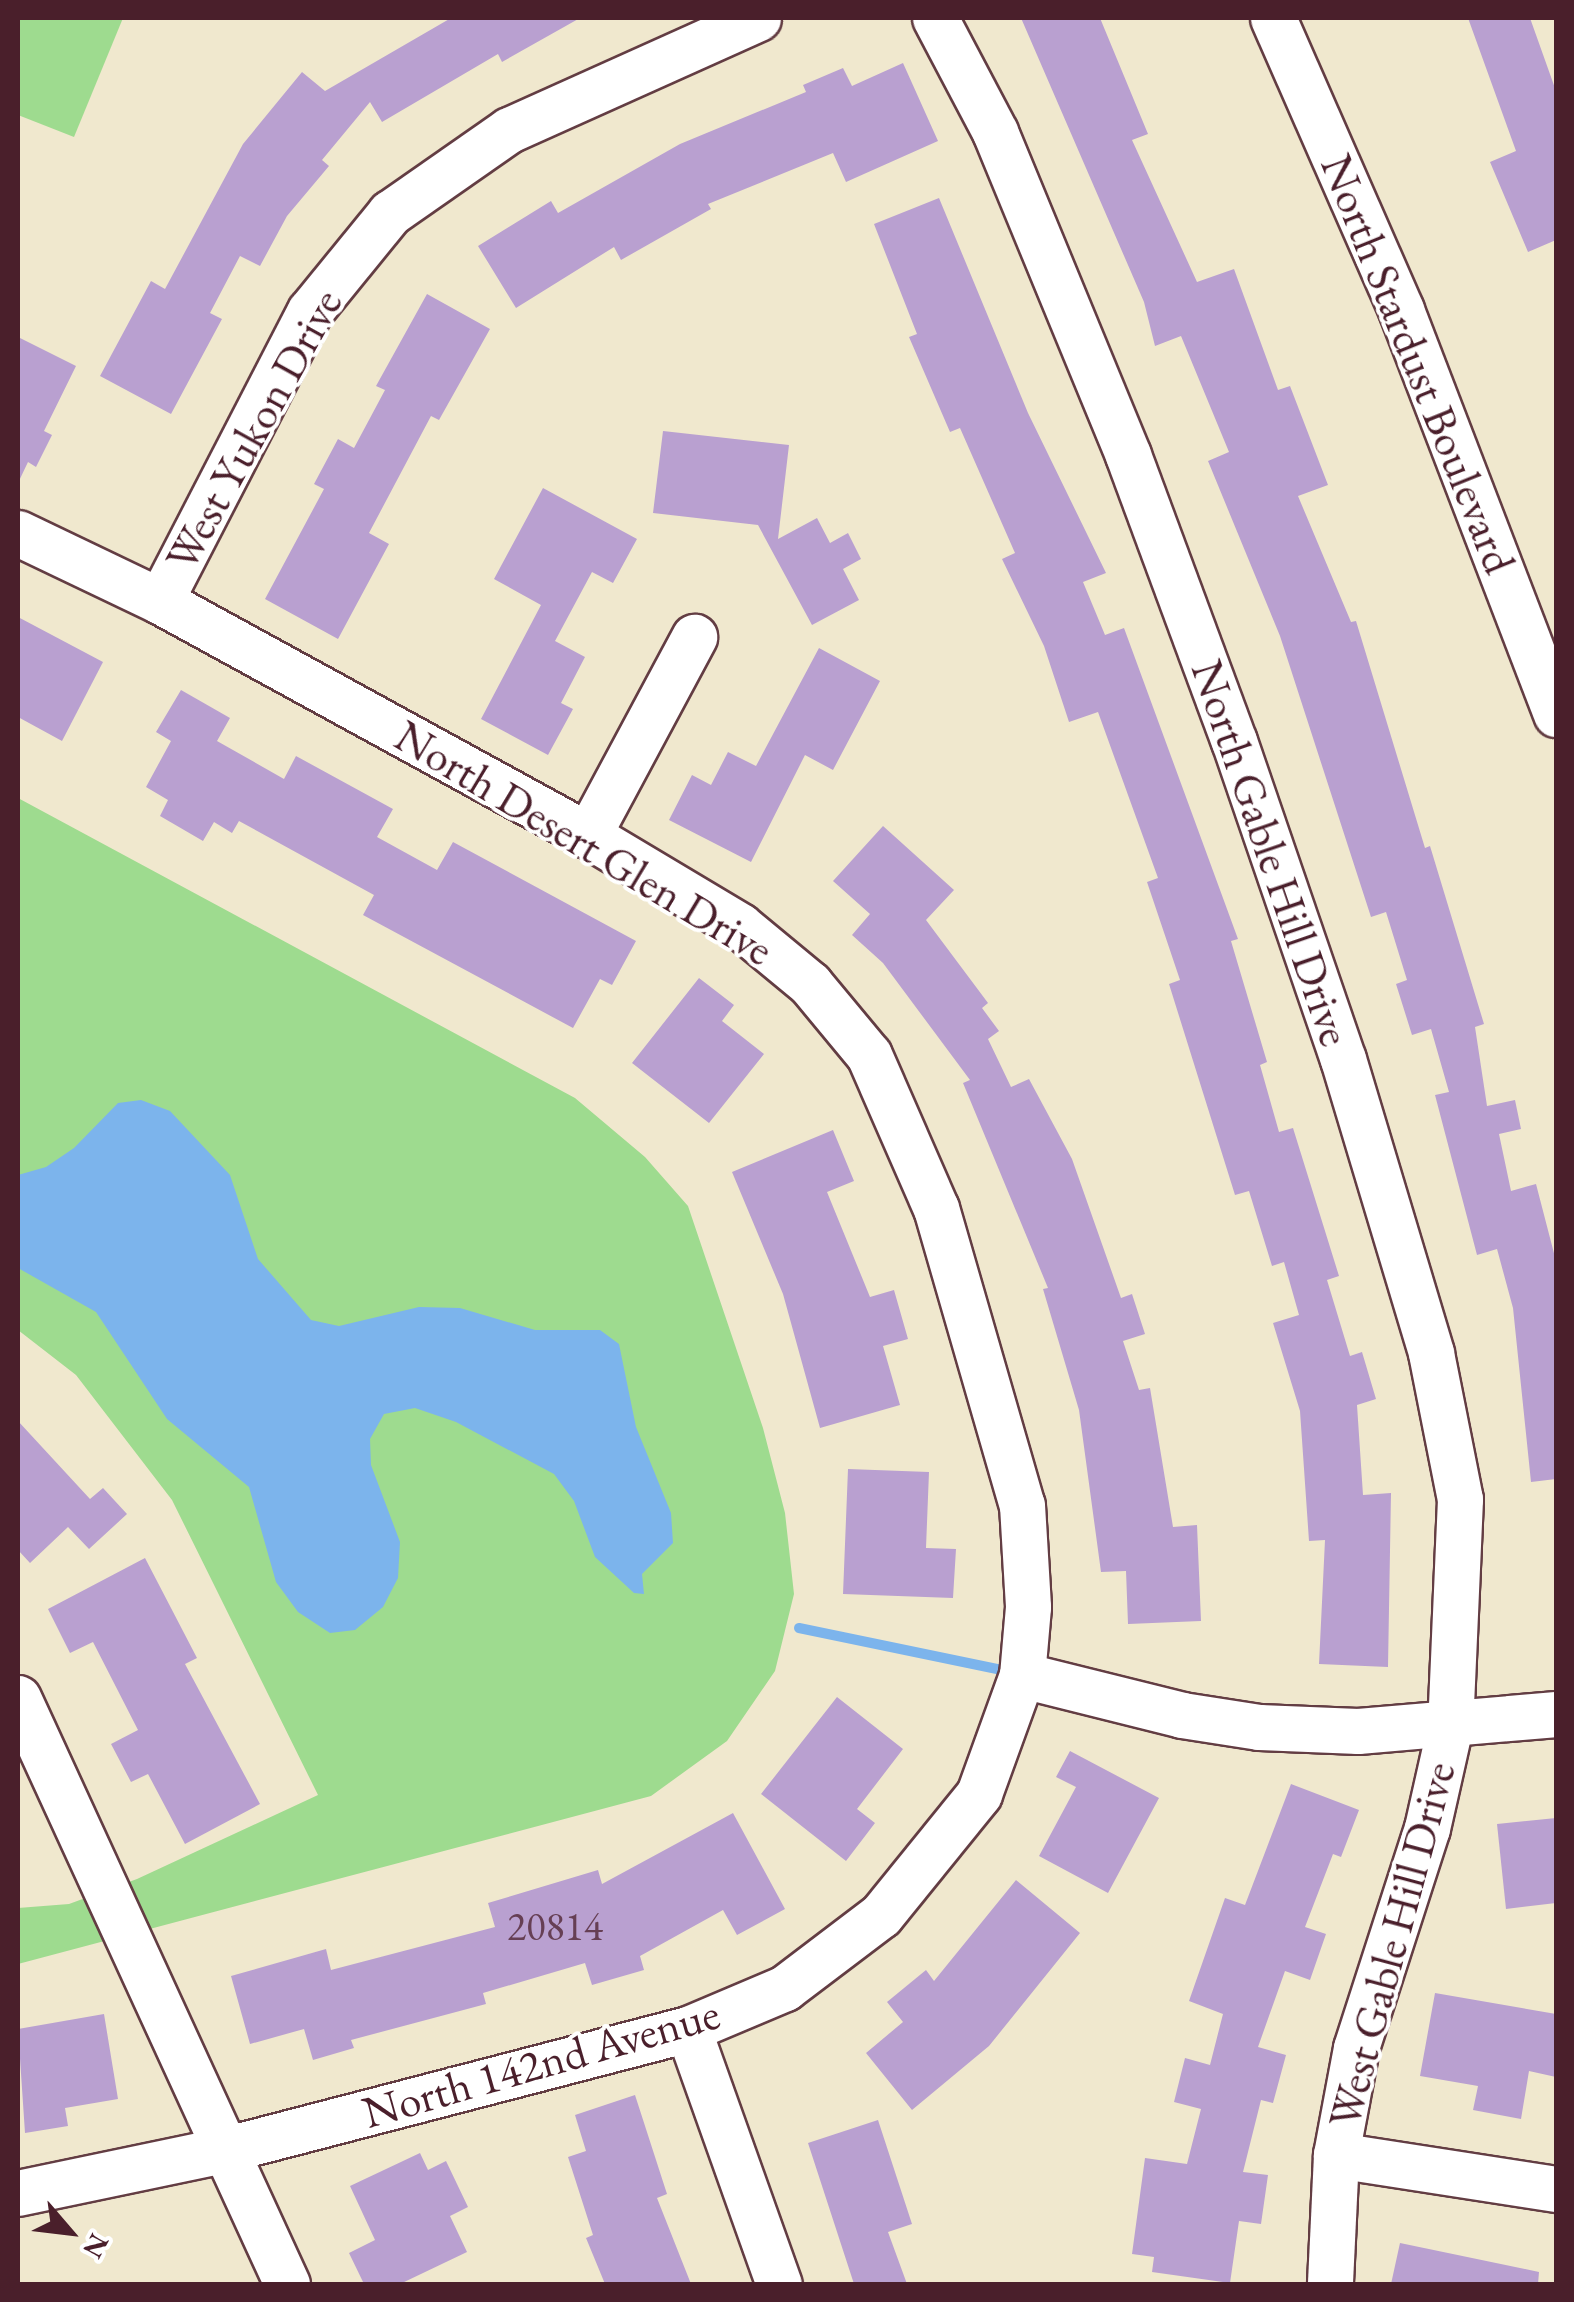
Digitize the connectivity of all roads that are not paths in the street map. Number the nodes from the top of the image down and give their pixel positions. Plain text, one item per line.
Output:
1 (758, 18) edge
2 (935, 18) edge
3 (1273, 18) edge
4 (18, 533) edge
5 (160, 601) junction
6 (694, 638) dead end
7 (1556, 714) edge
8 (588, 835) junction
9 (1022, 1675) junction
10 (18, 1698) edge
11 (1556, 1714) edge
12 (1450, 1726) junction
13 (688, 2029) junction
14 (228, 2149) junction
15 (1336, 2155) junction
16 (1556, 2189) edge
17 (18, 2192) edge
18 (288, 2284) edge
19 (779, 2284) edge
20 (1330, 2284) edge

1 - 5 street, West Yukon Drive
2 - 12 street, North Gable Hill Drive
3 - 7 street, North Stardust Boulevard
4 - 5 street, North Desert Glen Drive
5 - 8 street, North Desert Glen Drive
6 - 8 street
8 - 9 street, North Desert Glen Drive
9 - 12 street
9 - 13 street, North 142nd Avenue
10 - 14 street
11 - 12 street
12 - 15 street, West Gable Hill Drive
13 - 14 street, North 142nd Avenue
13 - 19 street
14 - 17 street, North 142nd Avenue
14 - 18 street
15 - 16 street
15 - 20 street, West Gable Hill Drive

